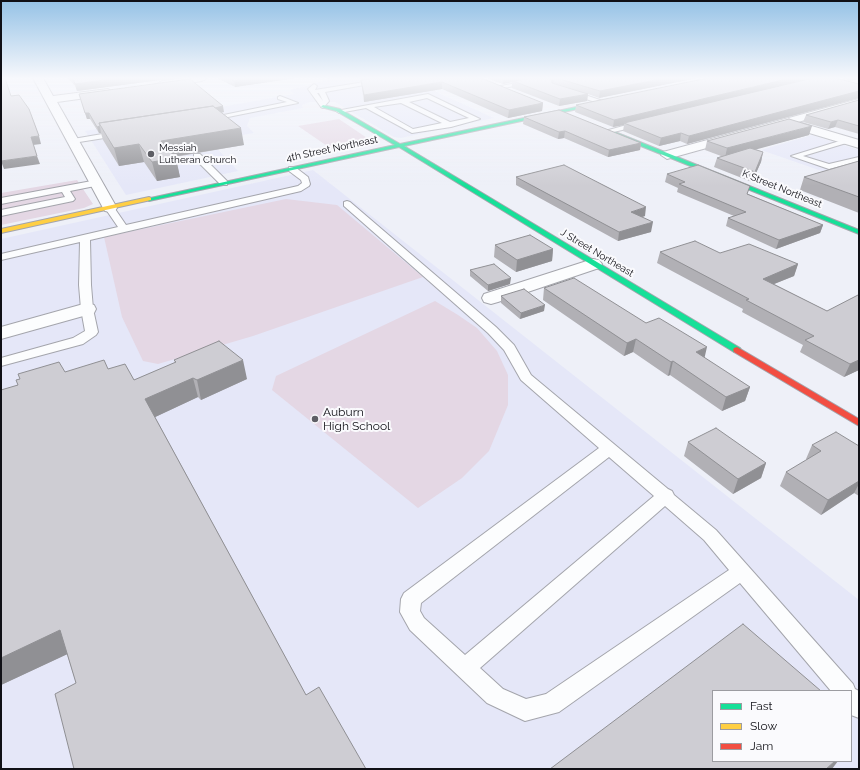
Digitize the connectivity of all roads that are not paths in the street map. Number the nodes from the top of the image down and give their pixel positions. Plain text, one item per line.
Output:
1 (58, 114) edge
2 (247, 114) edge
3 (345, 114) edge
4 (381, 114) edge
5 (428, 114) edge
6 (465, 114) edge
7 (546, 114) edge
8 (566, 114) edge
9 (818, 114) edge
10 (573, 117) edge
11 (196, 121) edge
12 (646, 122) edge
13 (786, 122) junction
14 (448, 124) junction
15 (605, 130) joint
16 (126, 132) edge
17 (464, 132) junction
18 (73, 141) junction
19 (854, 143) edge
20 (400, 146) junction
21 (667, 155) junction
22 (197, 156) edge
23 (859, 159) edge
24 (292, 169) junction
25 (97, 183) junction
26 (224, 183) junction
27 (65, 189) junction
28 (1, 202) edge
29 (347, 204) dead end
30 (110, 208) junction
31 (1, 213) edge
32 (124, 229) junction
33 (1, 231) edge
34 (859, 232) edge
35 (85, 238) junction
36 (1, 257) edge
37 (592, 264) junction
38 (491, 298) dead end
39 (87, 309) junction
40 (1, 333) edge
41 (1, 362) edge
42 (859, 423) edge
43 (610, 448) junction
44 (666, 495) junction
45 (742, 571) junction
46 (466, 668) junction
47 (844, 690) edge
48 (852, 699) edge
49 (859, 707) edge

1 - 18 street
2 - 11 lane
3 - 20 street, J Street Northeast
4 - 14 lane
5 - 14 lane
6 - 14 lane
7 - 17 street, 4th Street Northeast
8 - 10 street
9 - 13 street
12 - 15 lane
13 - 19 street
13 - 21 street
14 - 17 lane
15 - 21 street, K Street Northeast
16 - 18 lane
17 - 20 street, 4th Street Northeast
18 - 25 street
19 - 23 lane
20 - 24 street, 4th Street Northeast
20 - 37 street, J Street Northeast
21 - 34 street, K Street Northeast
22 - 26 lane
24 - 26 street, 4th Street Northeast
24 - 32 lane
25 - 27 lane
25 - 30 street
26 - 30 street, 4th Street Northeast
27 - 28 lane
27 - 31 lane
29 - 43 lane
30 - 32 lane
30 - 33 street, 4th Street Northeast
32 - 35 lane
35 - 36 lane
35 - 39 lane
37 - 38 street
37 - 42 street, J Street Northeast
39 - 40 street
39 - 41 lane
43 - 44 lane
43 - 46 lane
44 - 45 lane
44 - 46 lane
45 - 46 lane
45 - 47 lane
48 - 49 lane

